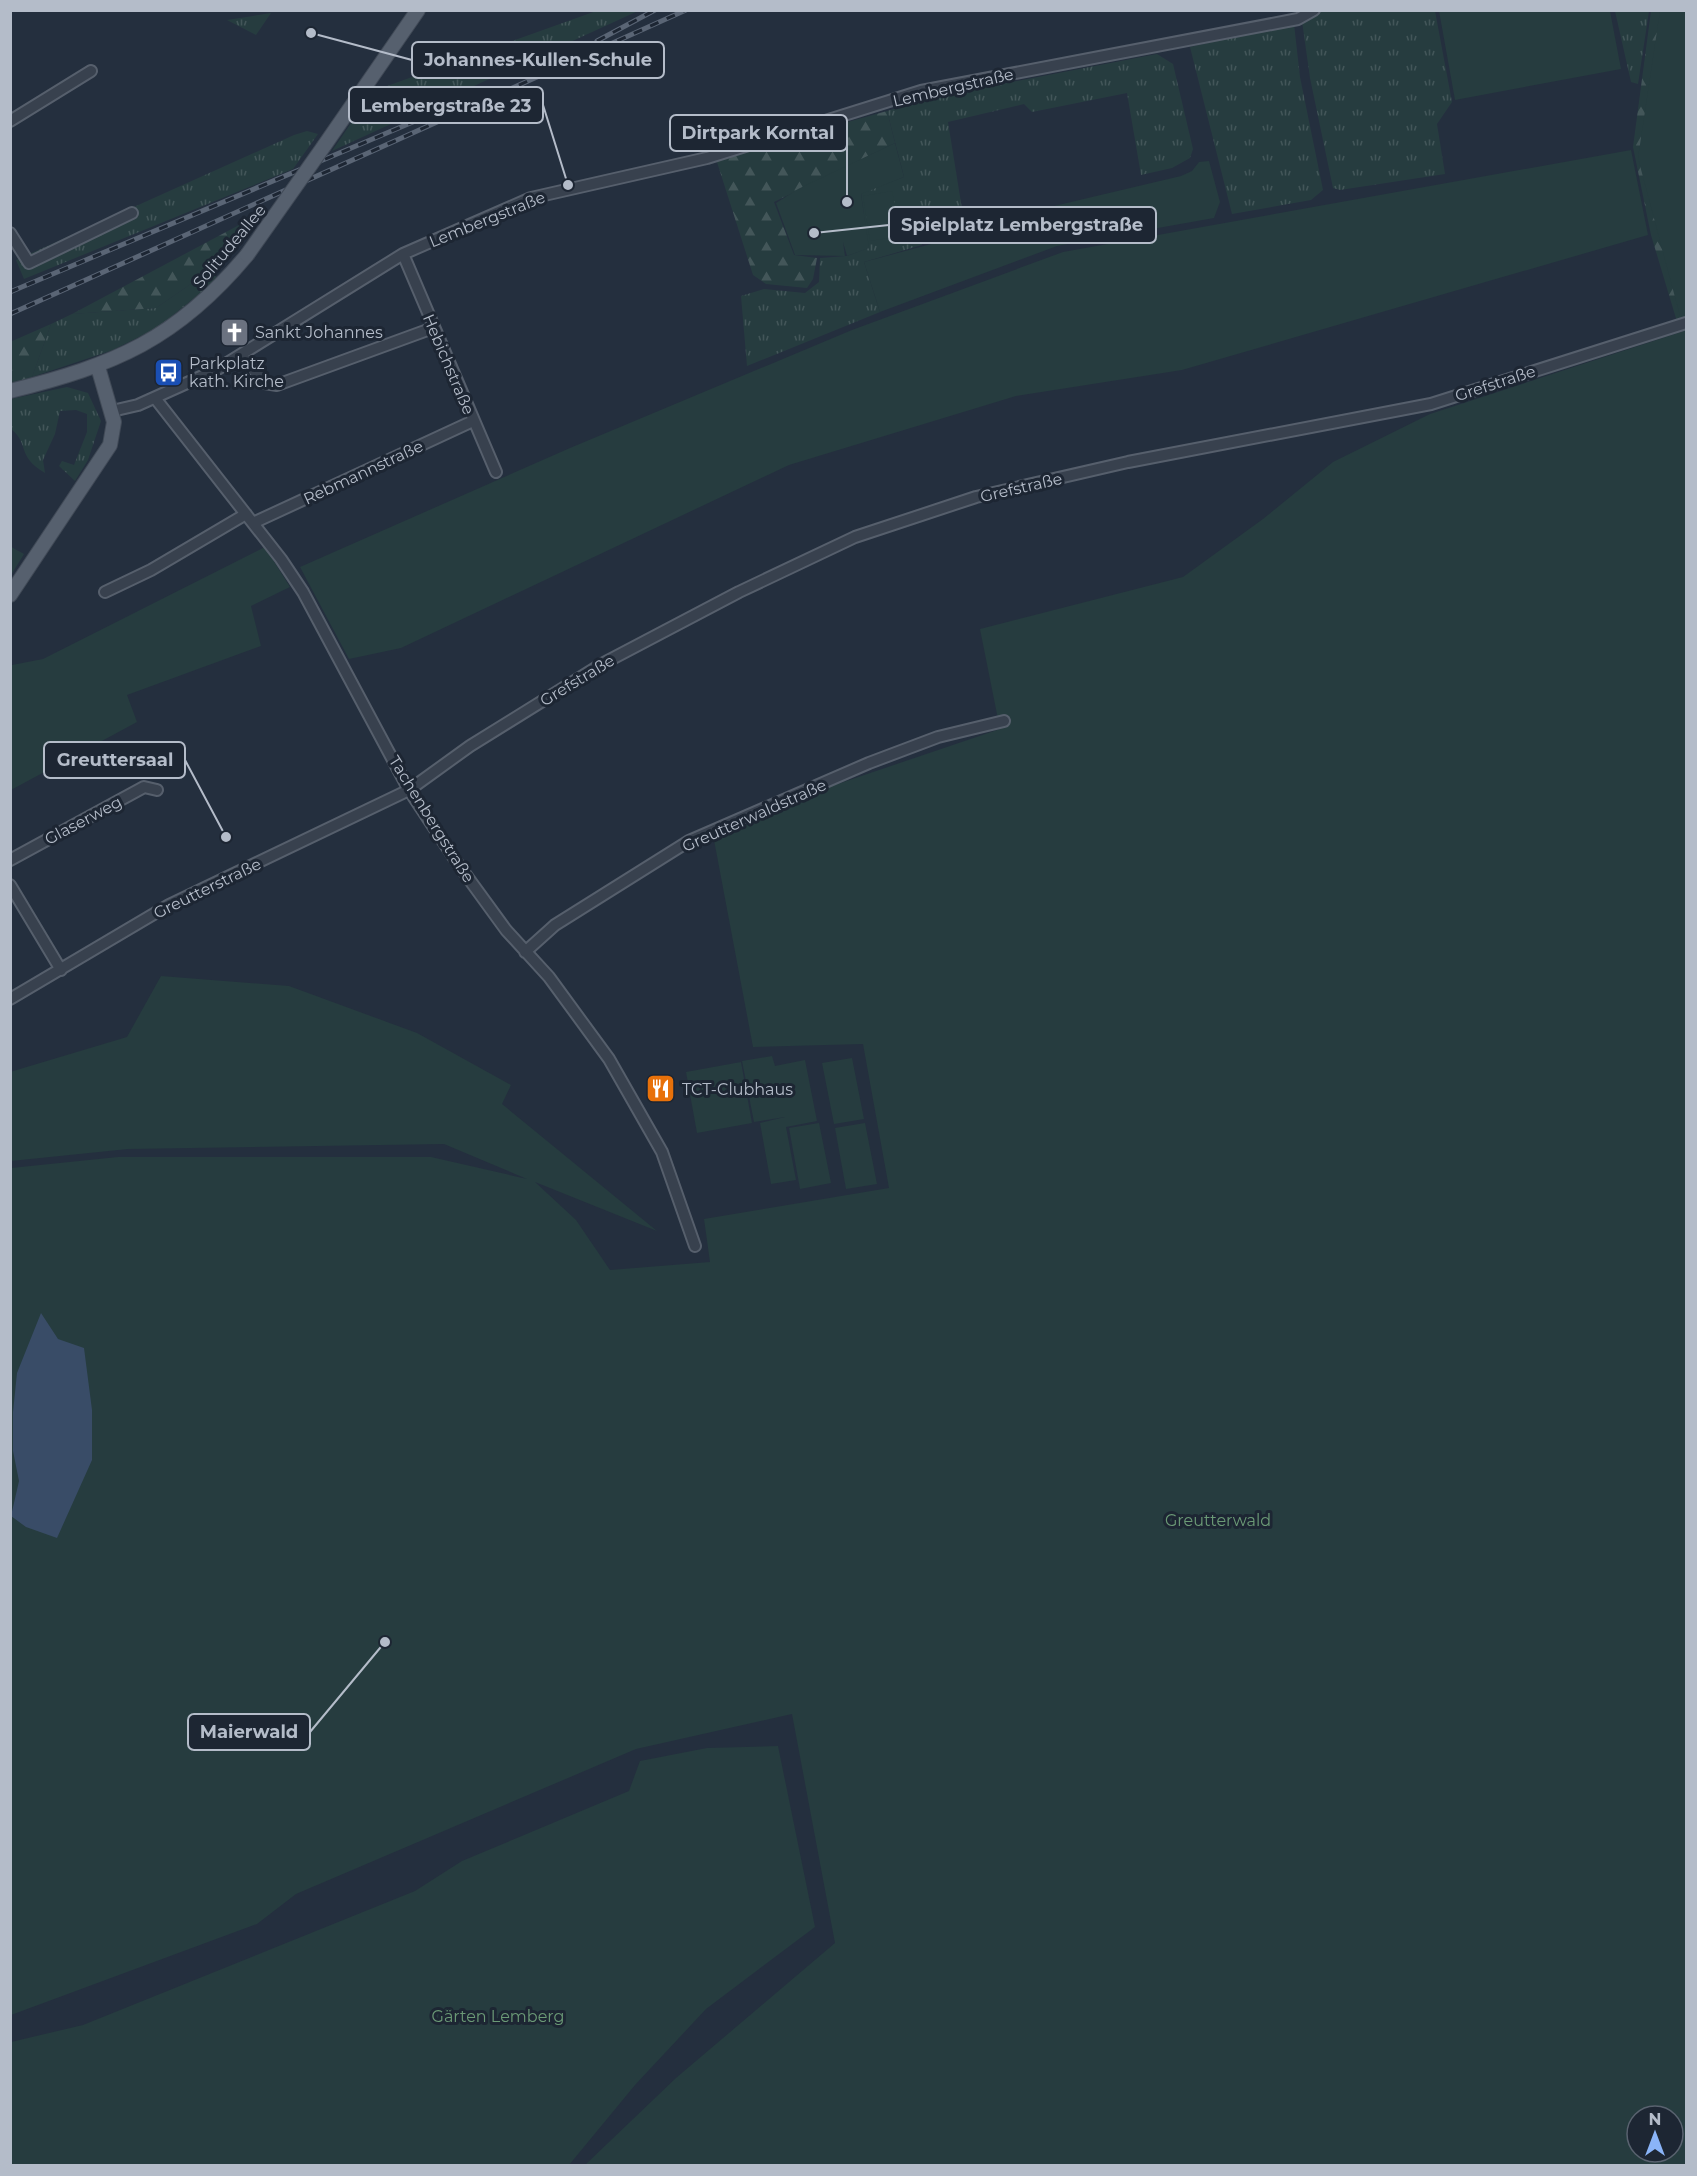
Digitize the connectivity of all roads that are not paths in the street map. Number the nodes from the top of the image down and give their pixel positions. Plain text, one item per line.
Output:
1 (418, 10) edge
2 (1314, 10) edge
3 (91, 71) dead end
4 (10, 121) edge
5 (132, 213) dead end
6 (10, 233) edge
7 (403, 254) junction
8 (1686, 323) edge
9 (433, 328) junction
10 (241, 355) junction
11 (98, 367) junction
12 (10, 391) edge
13 (155, 398) junction
14 (112, 411) junction
15 (473, 420) junction
16 (496, 472) dead end
17 (250, 518) junction
18 (105, 592) dead end
19 (10, 595) edge
20 (1004, 721) dead end
21 (157, 790) dead end
22 (410, 790) junction
23 (10, 860) edge
24 (10, 885) edge
25 (525, 952) junction
26 (61, 970) junction
27 (10, 999) edge
28 (695, 1246) dead end

1 - 11 main road, Solitudeallee, bridge
2 - 7 street, Lembergstraße
3 - 4 street
5 - 6 street
7 - 9 street, Hebichstraße
7 - 10 street, Lembergstraße
8 - 22 street, Grefstraße
9 - 10 street
9 - 15 street, Hebichstraße
10 - 13 street, Lembergstraße
11 - 12 main road, Solitudeallee
11 - 14 main road
13 - 14 street, Lembergstraße
13 - 17 street, Tachenbergstraße
14 - 19 main road
15 - 16 street, Hebichstraße
15 - 17 street, Rebmannstraße
17 - 18 street, Rebmannstraße
17 - 22 street, Tachenbergstraße
20 - 25 street, Greutterwaldstraße
21 - 23 street, Glaserweg
22 - 25 street, Tachenbergstraße
22 - 26 street, Greutterstraße
24 - 26 street
25 - 28 street, Tachenbergstraße
26 - 27 street, Greutterstraße

